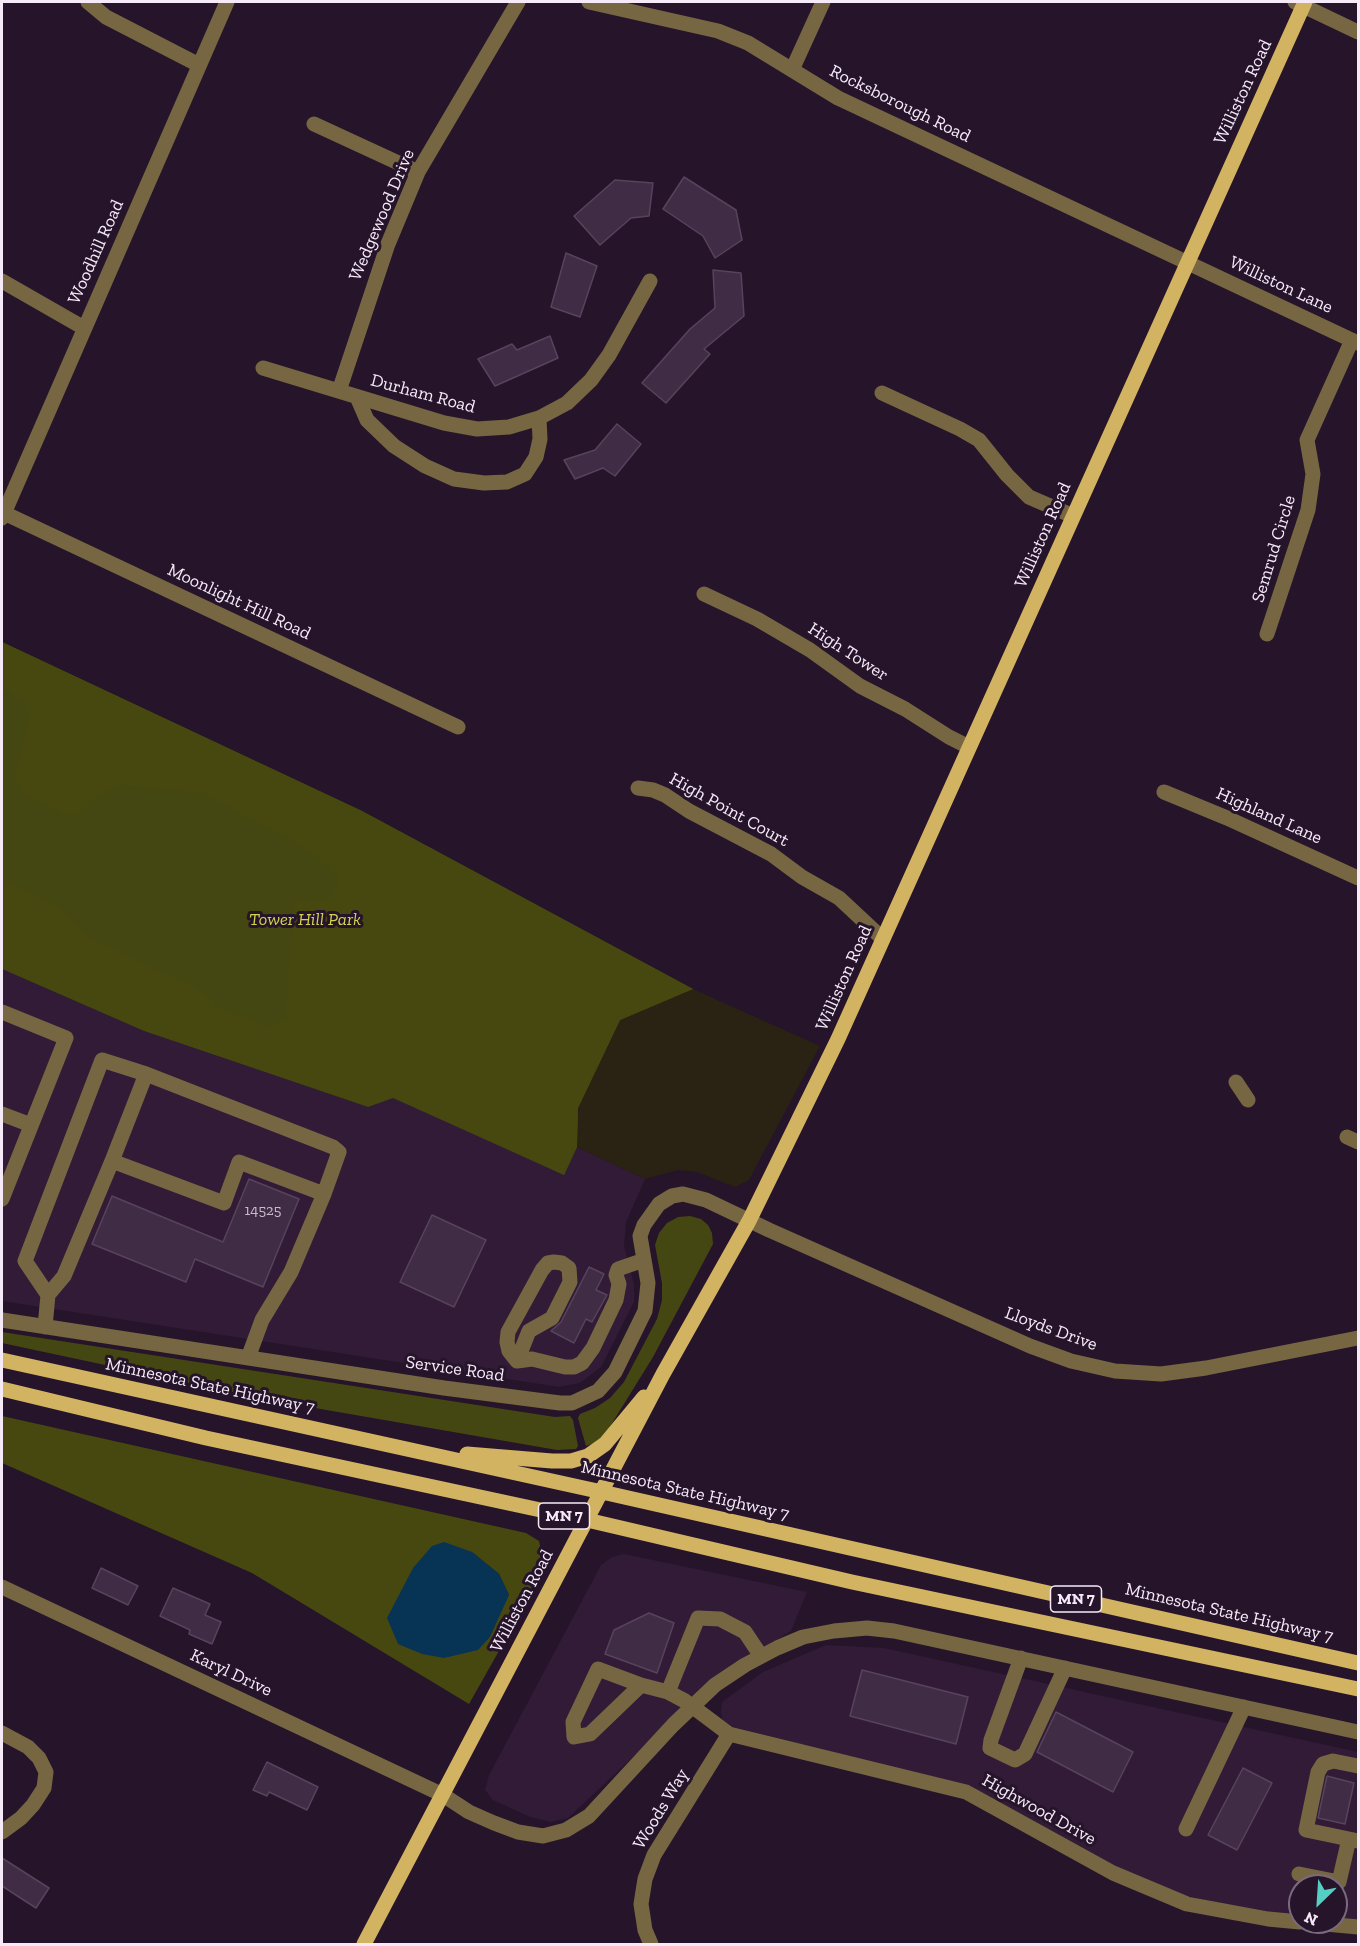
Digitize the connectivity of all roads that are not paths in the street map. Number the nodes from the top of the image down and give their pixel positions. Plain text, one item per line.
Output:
1 (88, 2) edge
2 (227, 2) edge
3 (518, 2) edge
4 (589, 2) edge
5 (823, 2) edge
6 (1301, 3) edge
7 (1359, 32) edge
8 (199, 66) junction
9 (792, 70) junction
10 (314, 124) dead end
11 (418, 172) junction
12 (1187, 262) junction
13 (2, 281) edge
14 (650, 281) dead end
15 (84, 328) junction
16 (1355, 341) edge
17 (263, 368) dead end
18 (339, 391) junction
19 (882, 393) dead end
20 (357, 397) junction
21 (539, 418) junction
22 (3, 516) edge
23 (1073, 516) junction
24 (704, 594) dead end
25 (1267, 634) dead end
26 (458, 727) dead end
27 (969, 747) junction
28 (638, 788) dead end
29 (1164, 792) dead end
30 (1359, 878) edge
31 (883, 939) junction
32 (2, 1012) edge
33 (146, 1074) junction
34 (1236, 1083) dead end
35 (1248, 1100) dead end
36 (2, 1113) edge
37 (31, 1125) junction
38 (111, 1161) junction
39 (324, 1194) junction
40 (2, 1199) edge
41 (749, 1221) junction
42 (644, 1260) junction
43 (48, 1296) junction
44 (2, 1320) edge
45 (45, 1327) junction
46 (1359, 1338) edge
47 (248, 1358) junction
48 (2, 1360) edge
49 (517, 1361) junction
50 (663, 1374) junction
51 (2, 1389) edge
52 (410, 1450) junction
53 (602, 1492) junction
54 (587, 1520) junction
55 (2, 1587) edge
56 (761, 1656) junction
57 (1021, 1658) junction
58 (1359, 1663) edge
59 (1065, 1668) junction
60 (640, 1685) junction
61 (1359, 1689) edge
62 (668, 1692) junction
63 (693, 1706) junction
64 (1244, 1707) junction
65 (1359, 1732) edge
66 (2, 1733) edge
67 (729, 1734) junction
68 (1359, 1766) edge
69 (443, 1795) junction
70 (1186, 1829) dead end
71 (2, 1832) edge
72 (1354, 1840) edge
73 (1342, 1874) edge
74 (1288, 1921) edge
75 (364, 1944) edge
76 (651, 1944) edge

1 - 8 street
2 - 8 street, Woodhill Road
3 - 11 street, Wedgewood Drive
4 - 9 street, Rocksborough Road
5 - 9 street
6 - 7 street
6 - 12 main road, Williston Road
8 - 15 street, Woodhill Road
9 - 12 street, Rocksborough Road
10 - 11 street
11 - 18 street, Wedgewood Drive
12 - 16 street, Williston Lane
12 - 23 main road, Williston Road
13 - 15 street
14 - 21 street, Durham Road
15 - 22 street, Woodhill Road
16 - 25 street, Semrud Circle
17 - 18 street, Durham Road
18 - 20 street, Durham Road
19 - 23 street
20 - 21 street, Durham Road
20 - 21 street
22 - 26 street, Moonlight Hill Road
23 - 27 main road, Williston Road
24 - 27 street, High Tower
27 - 31 main road, Williston Road
28 - 31 street, High Point Court
29 - 30 street, Highland Lane
31 - 41 main road, Williston Road
32 - 37 street
33 - 38 street
33 - 39 street
33 - 43 street
34 - 35 street
36 - 37 street
37 - 40 street
38 - 39 street
38 - 43 street
39 - 47 street
41 - 42 street, Service Road
41 - 46 street, Lloyds Drive
41 - 50 main road, Williston Road
42 - 47 street, Service Road
42 - 49 street
43 - 45 street
44 - 45 street, Service Road
45 - 47 street, Service Road
48 - 52 main road, Minnesota State Highway 7 / MN 7
49 - 49 street
50 - 52 main road
50 - 53 main road, Williston Road
51 - 54 main road, MN 7
52 - 53 main road, Minnesota State Highway 7 / MN 7
53 - 54 main road, Williston Road
53 - 58 main road, Minnesota State Highway 7 / MN 7
54 - 61 main road, MN 7
54 - 69 main road, Williston Road
55 - 69 street, Karyl Drive
56 - 57 street, Karyl Drive
56 - 62 street
56 - 63 street, Karyl Drive
57 - 59 street, Karyl Drive
57 - 59 street
59 - 64 street, Karyl Drive
60 - 60 street, Highwood Drive
60 - 62 street, Highwood Drive
62 - 63 street, Highwood Drive
63 - 67 street, Highwood Drive
63 - 69 street, Karyl Drive
64 - 65 street, Karyl Drive
64 - 70 street
66 - 71 street
67 - 74 street, Highwood Drive
67 - 76 street, Woods Way
68 - 72 street
69 - 75 main road, Williston Road
72 - 73 street

